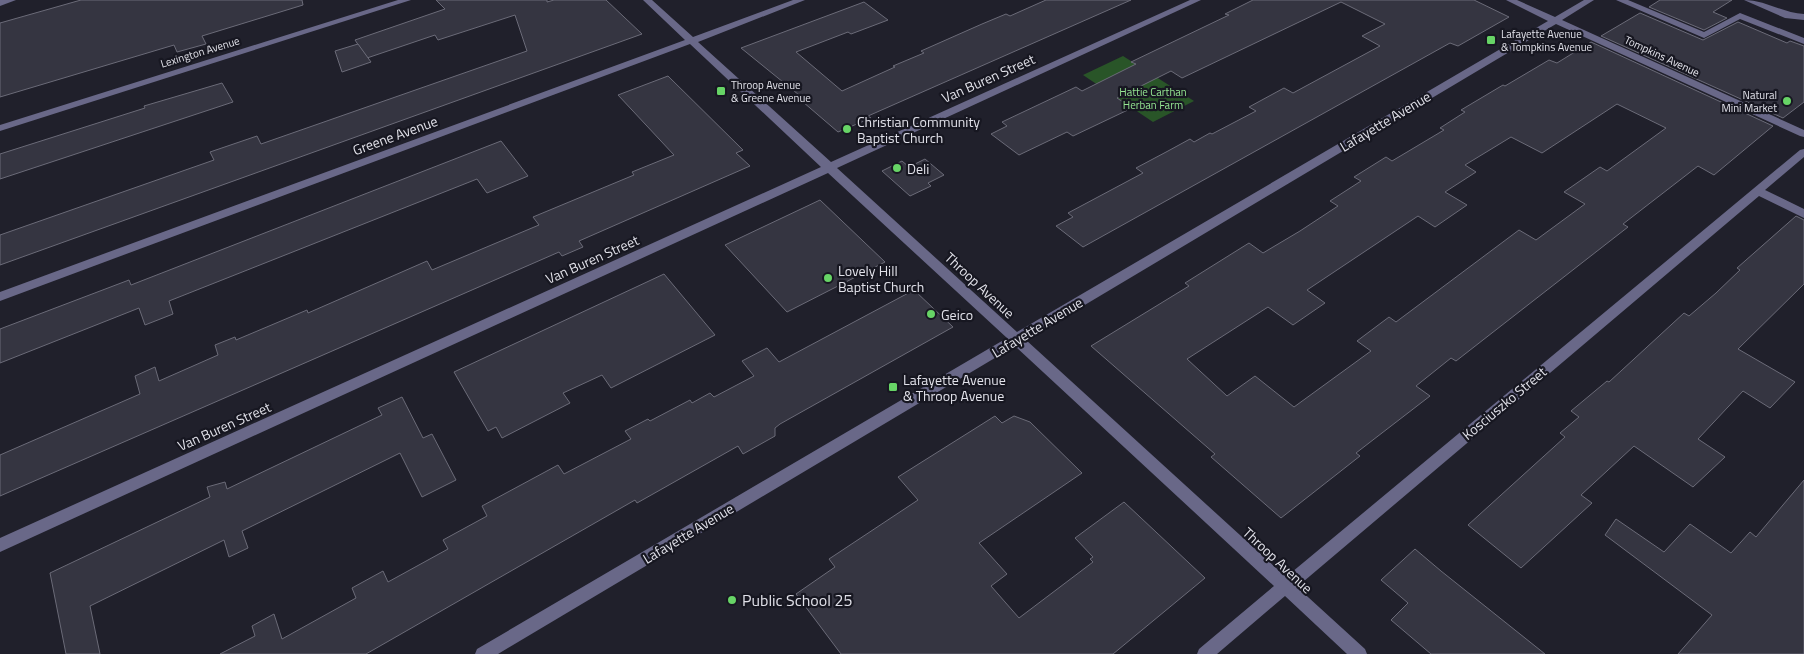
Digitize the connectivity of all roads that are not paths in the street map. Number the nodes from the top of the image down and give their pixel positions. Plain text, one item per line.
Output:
1 (12, 0) edge
2 (407, 0) edge
3 (647, 0) edge
4 (801, 0) edge
5 (1197, 0) edge
6 (1510, 0) edge
7 (1590, 0) edge
8 (1620, 0) edge
9 (1748, 0) edge
10 (0, 3) edge
11 (1740, 16) junction
12 (1804, 17) edge
13 (1555, 20) junction
14 (691, 41) junction
15 (1804, 41) edge
16 (0, 128) edge
17 (1804, 134) edge
18 (1804, 152) edge
19 (829, 167) junction
20 (1758, 191) junction
21 (1804, 214) edge
22 (0, 298) edge
23 (1016, 339) junction
24 (0, 545) edge
25 (1285, 587) junction
26 (483, 654) edge
27 (1205, 654) edge
28 (1359, 654) edge

1 - 10 street
2 - 16 street, Lexington Avenue
3 - 14 street, Throop Avenue
4 - 14 street, Greene Avenue
5 - 19 street, Van Buren Street
6 - 13 street, Tompkins Avenue
7 - 13 street, Lafayette Avenue
8 - 11 street
9 - 11 street
9 - 12 street
11 - 15 street
13 - 17 street, Tompkins Avenue
13 - 23 street, Lafayette Avenue
14 - 19 street, Throop Avenue
14 - 22 street, Greene Avenue
18 - 20 street, Kosciuszko Street
19 - 23 street, Throop Avenue
19 - 24 street, Van Buren Street
20 - 21 street
20 - 25 street, Kosciuszko Street
23 - 25 street, Throop Avenue
23 - 26 street, Lafayette Avenue
25 - 27 street, Kosciuszko Street
25 - 28 street, Throop Avenue

